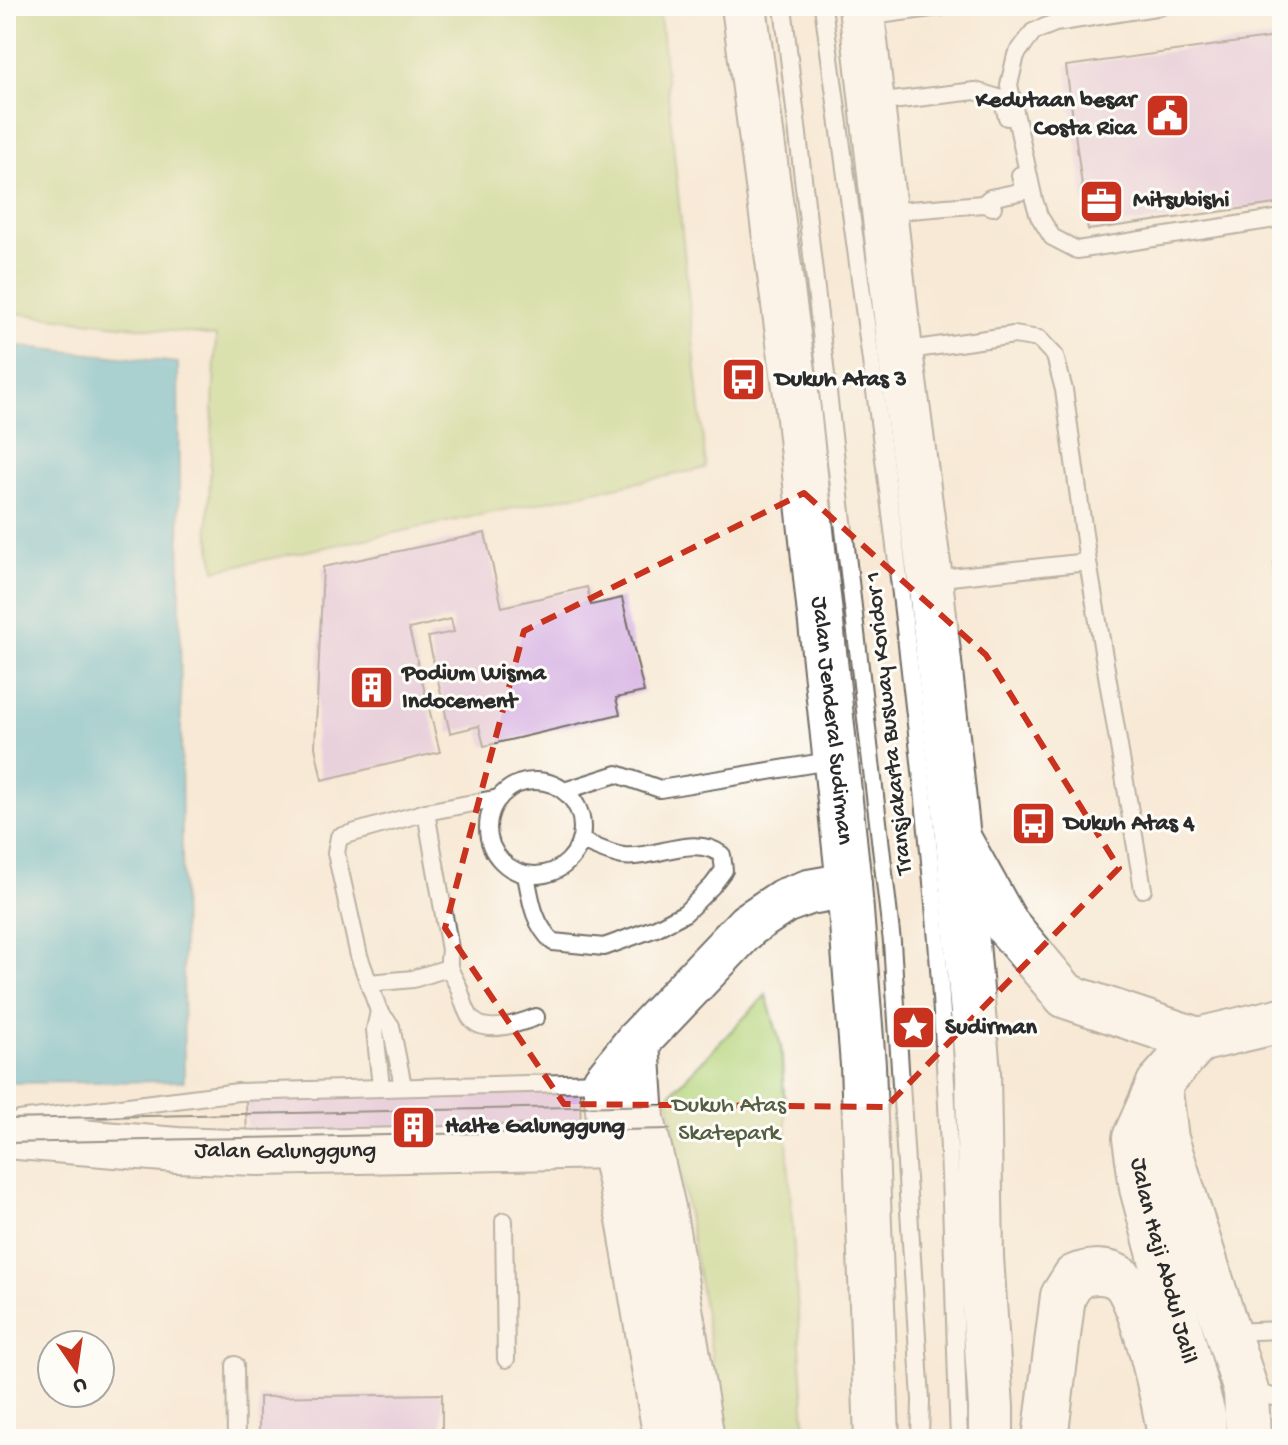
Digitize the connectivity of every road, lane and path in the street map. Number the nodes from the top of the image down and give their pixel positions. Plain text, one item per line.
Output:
1 (744, 6) edge
2 (783, 6) edge
3 (946, 6) edge
4 (1162, 6) edge
5 (849, 10) edge
6 (1009, 85) junction
7 (975, 91) junction
8 (873, 103) junction
9 (1034, 200) junction
10 (983, 204) junction
11 (885, 212) junction
12 (1282, 218) edge
13 (814, 276) junction
14 (900, 351) junction
15 (798, 409) junction
16 (1088, 562) junction
17 (930, 579) junction
18 (835, 760) junction
19 (564, 791) junction
20 (499, 798) junction
21 (426, 812) junction
22 (958, 838) junction
23 (581, 841) junction
24 (526, 875) junction
25 (849, 885) junction
26 (1143, 889) dead end
27 (448, 968) junction
28 (369, 983) junction
29 (379, 1011) junction
30 (536, 1017) dead end
31 (1282, 1020) edge
32 (1198, 1040) junction
33 (637, 1042) junction
34 (605, 1082) junction
35 (1159, 1084) junction
36 (403, 1086) junction
37 (381, 1087) junction
38 (6, 1121) edge
39 (6, 1136) edge
40 (628, 1141) junction
41 (504, 1221) dead end
42 (1282, 1330) edge
43 (1227, 1332) junction
44 (669, 1346) junction
45 (506, 1359) dead end
46 (235, 1365) dead end
47 (1264, 1395) edge
48 (236, 1439) edge
49 (666, 1439) edge
50 (702, 1439) edge
51 (877, 1439) edge
52 (920, 1439) edge
53 (959, 1439) edge
54 (991, 1439) edge
55 (1045, 1439) edge
56 (1170, 1439) edge
57 (1203, 1439) edge
58 (1248, 1439) edge

1 - 15 main road, Jalan Jenderal Sudirman
2 - 13 lane, Transjakarta Busway Koridor 1
3 - 5 lane
4 - 6 lane
5 - 8 main road
5 - 53 lane, Transjakarta Busway Koridor 1
6 - 7 lane
6 - 9 lane
7 - 8 lane
7 - 10 lane
8 - 11 main road
9 - 10 lane
9 - 12 lane
10 - 11 lane
11 - 14 main road
13 - 15 lane
13 - 52 lane, Transjakarta Busway Koridor 1
14 - 16 lane
14 - 17 main road
15 - 18 main road, Jalan Jenderal Sudirman
16 - 17 lane
16 - 26 lane
17 - 22 main road
18 - 19 lane
18 - 25 main road, Jalan Jenderal Sudirman
19 - 20 lane
19 - 23 lane
20 - 21 lane
20 - 24 lane
21 - 27 lane
21 - 28 lane
22 - 32 main road
22 - 54 main road
23 - 24 lane
23 - 24 lane
25 - 33 main road
25 - 51 main road, Jalan Jenderal Sudirman
27 - 28 lane
27 - 30 lane
28 - 29 lane
29 - 36 lane
29 - 37 lane
31 - 32 main road
32 - 35 main road, Jalan Haji Abdul Jalil
33 - 34 main road
33 - 40 main road
34 - 36 lane
34 - 40 main road
35 - 43 main road, Jalan Haji Abdul Jalil
35 - 57 main road, Jalan Haji Abdul Jalil
36 - 37 lane
37 - 38 lane
39 - 40 main road, Jalan Galunggung
40 - 44 main road
41 - 45 lane
42 - 43 lane
43 - 47 main road, Jalan Haji Abdul Jalil
44 - 49 main road
44 - 50 main road
46 - 48 lane
47 - 58 main road, Jalan Haji Abdul Jalil
55 - 56 main road

